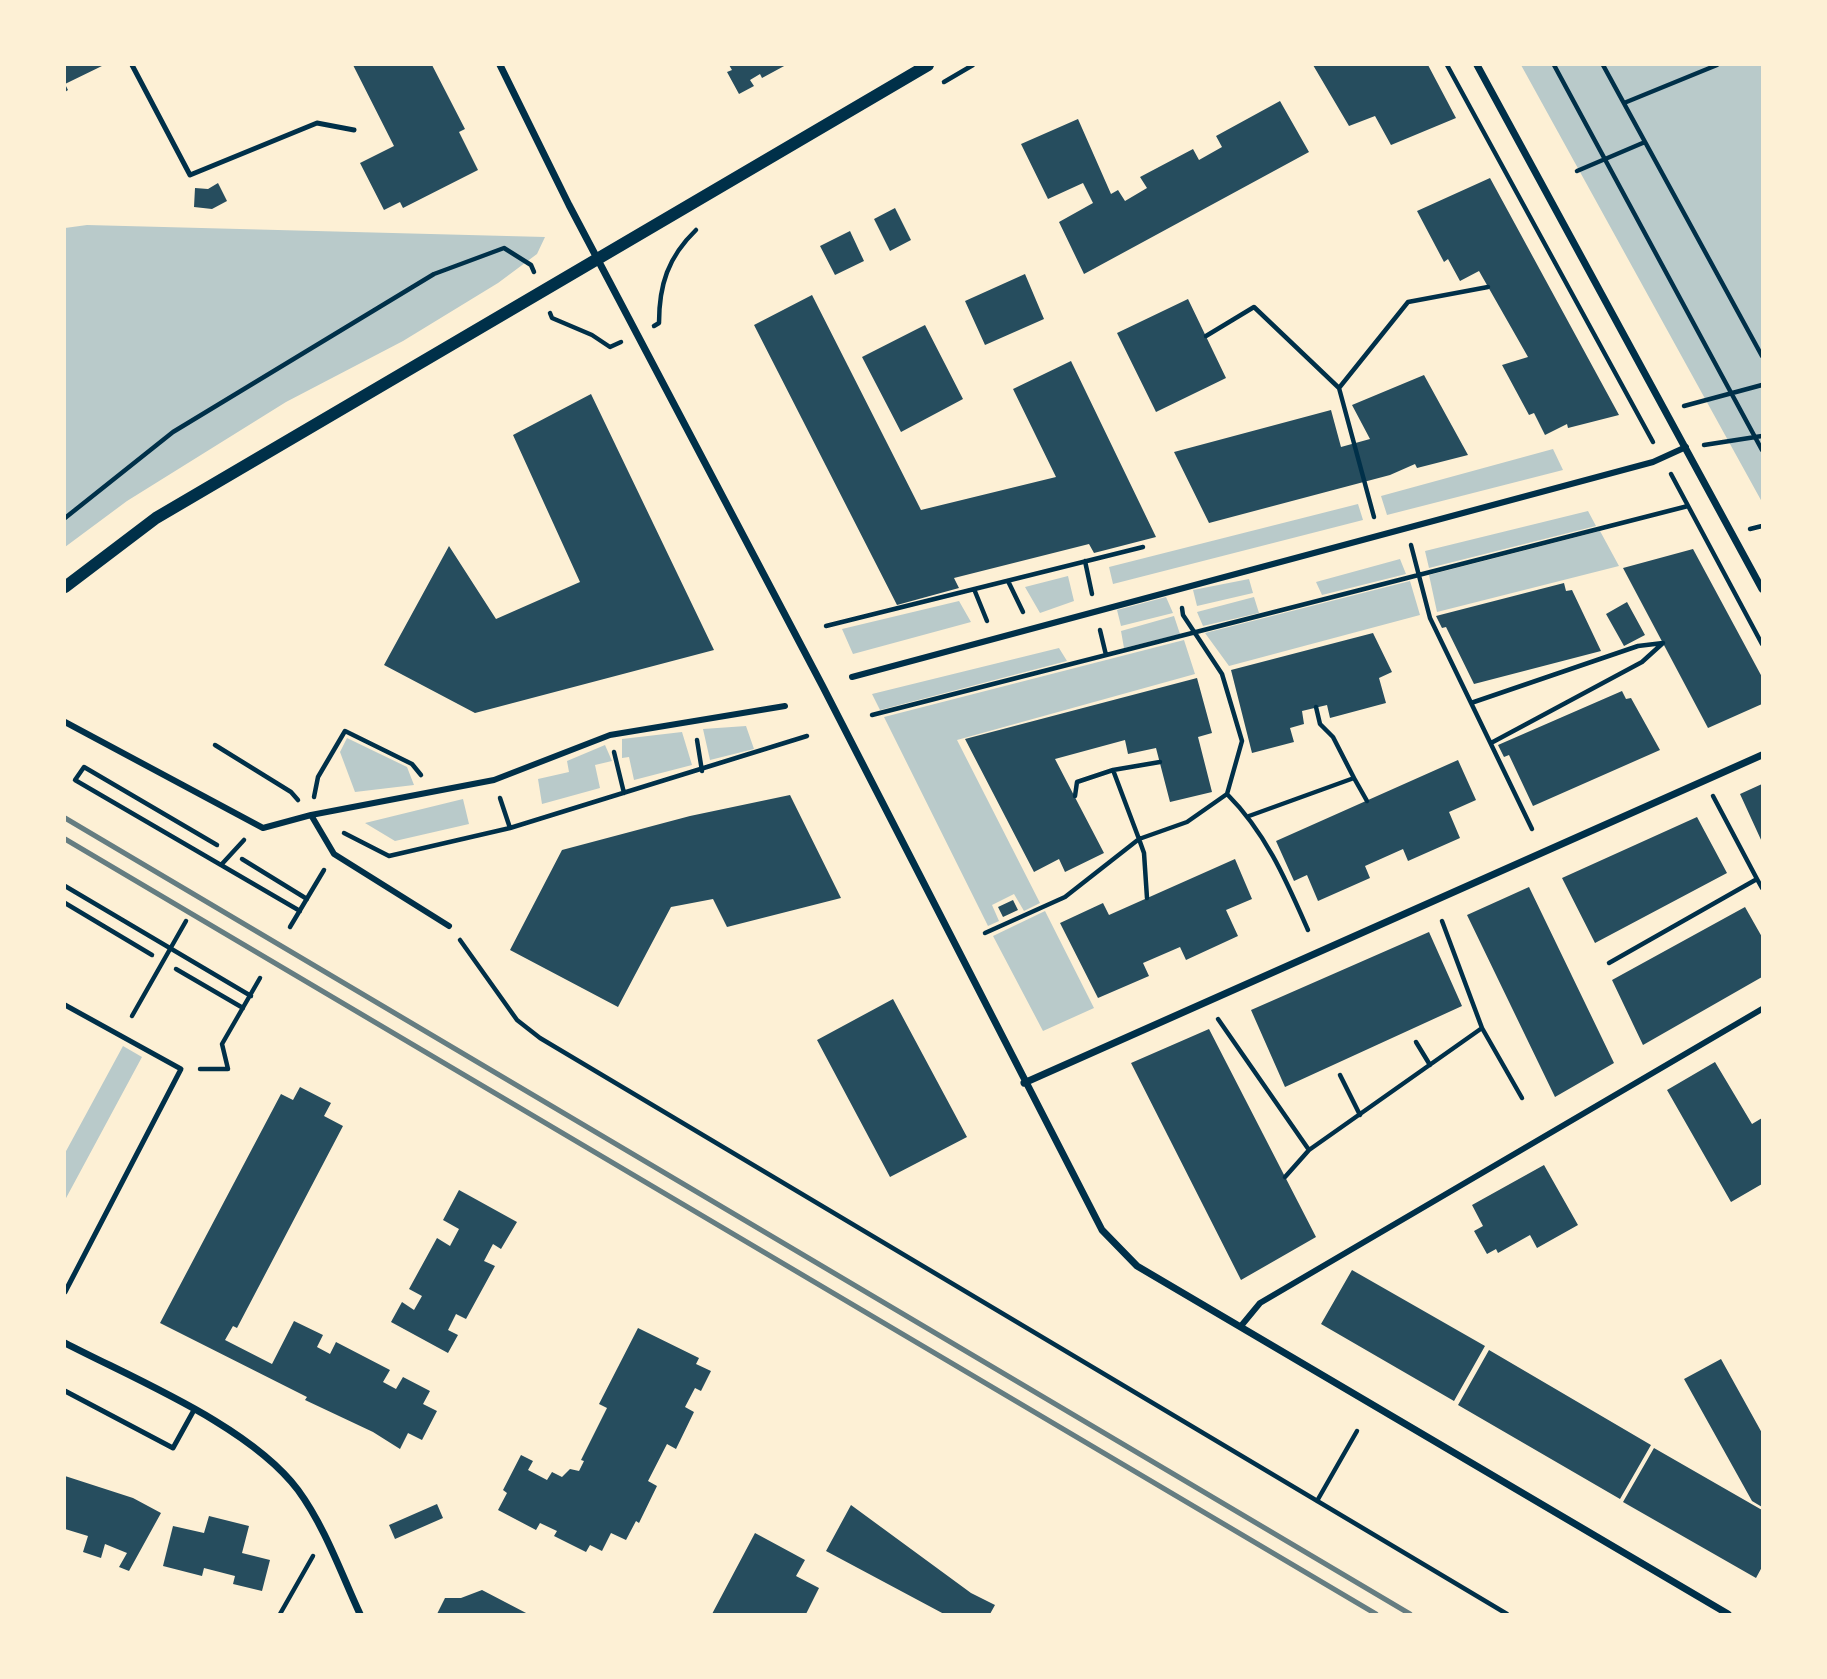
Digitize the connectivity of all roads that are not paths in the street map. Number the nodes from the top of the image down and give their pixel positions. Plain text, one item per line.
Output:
1 (132, 65) edge
2 (500, 65) edge
3 (928, 65) edge
4 (1477, 65) edge
5 (354, 130) dead end
6 (598, 258) junction
7 (1686, 447) junction
8 (65, 587) edge
9 (1762, 589) edge
10 (852, 677) dead end
11 (785, 706) dead end
12 (65, 722) edge
13 (1762, 755) edge
14 (311, 815) junction
15 (449, 926) road end
16 (65, 1006) edge
17 (1762, 1009) edge
18 (1024, 1083) junction
19 (65, 1292) edge
20 (1241, 1326) junction
21 (65, 1343) edge
22 (65, 1391) edge
23 (194, 1410) junction
24 (359, 1614) edge
25 (1728, 1614) edge

1 - 5 lane
2 - 6 street
3 - 6 street
4 - 7 street
6 - 8 street
6 - 18 street
7 - 9 street
7 - 10 street
11 - 14 street
12 - 14 street
13 - 18 street
14 - 15 street
16 - 19 lane
17 - 20 street
18 - 20 street
20 - 25 street
21 - 23 street
22 - 23 lane
23 - 24 street

